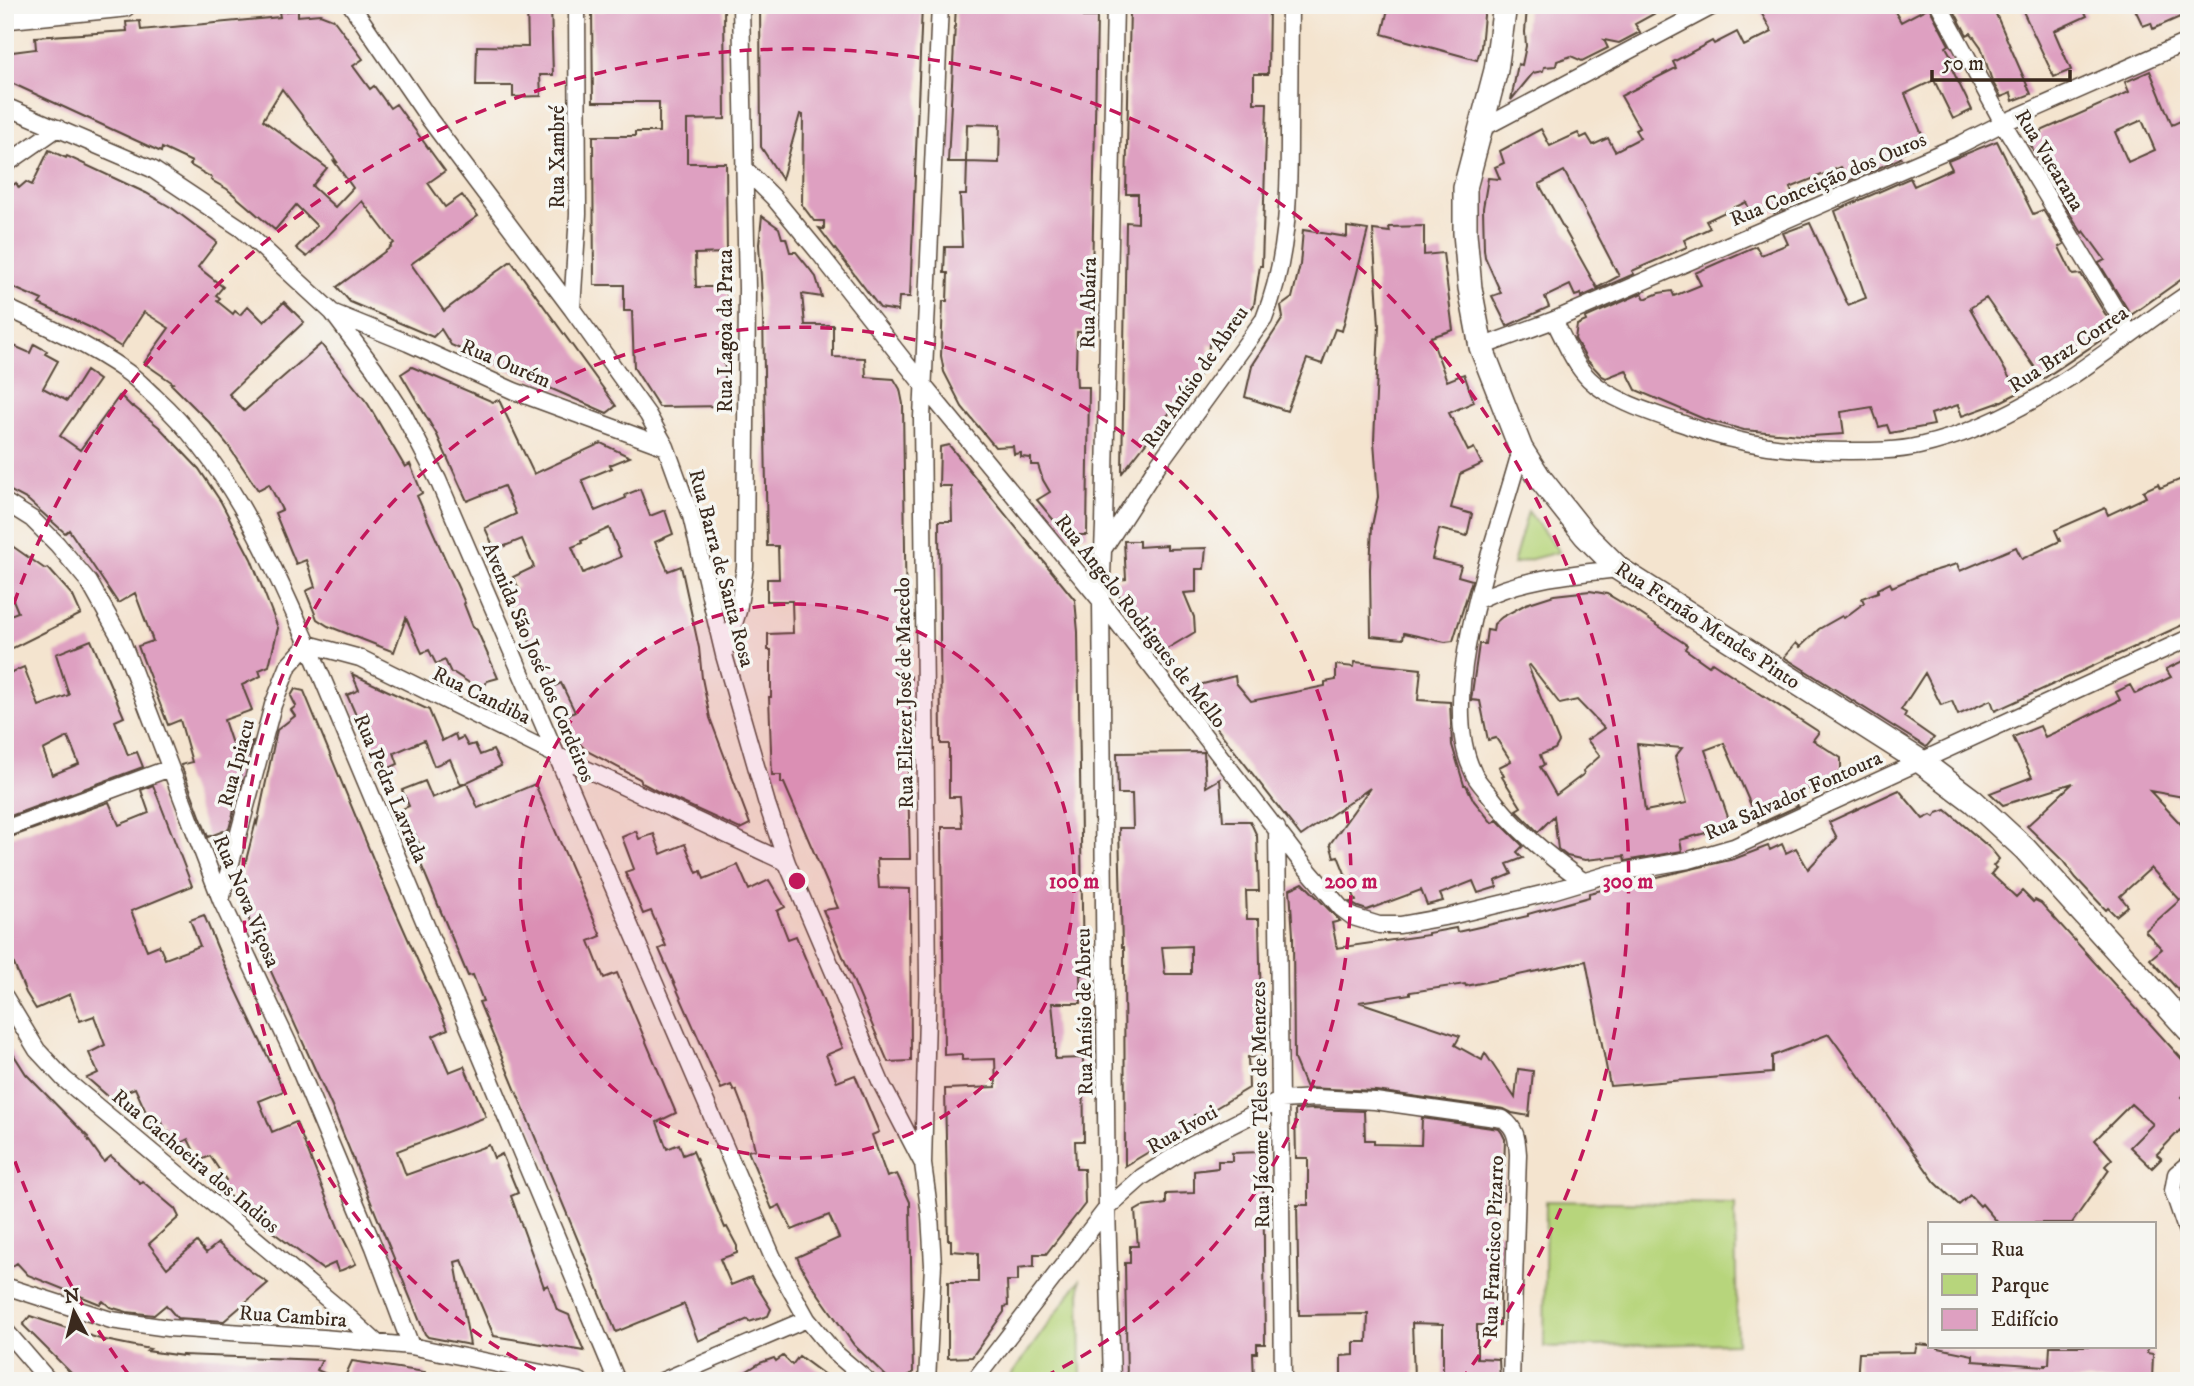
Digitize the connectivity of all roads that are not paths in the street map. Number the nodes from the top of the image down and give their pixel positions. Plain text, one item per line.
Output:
1 (124, 5) edge
2 (351, 5) edge
3 (577, 5) edge
4 (741, 5) edge
5 (940, 5) edge
6 (1115, 5) edge
7 (1290, 5) edge
8 (1505, 5) edge
9 (1715, 5) edge
10 (1939, 5) edge
11 (5, 17) edge
12 (2189, 41) edge
13 (5, 106) edge
14 (2003, 123) junction
15 (58, 128) junction
16 (1481, 129) junction
17 (5, 165) edge
18 (744, 169) junction
19 (2189, 293) edge
20 (5, 307) edge
21 (572, 309) junction
22 (332, 312) junction
23 (1554, 320) junction
24 (2130, 334) junction
25 (1481, 347) junction
26 (923, 385) junction
27 (666, 447) junction
28 (1521, 449) junction
29 (5, 502) edge
30 (1103, 550) junction
31 (1619, 569) junction
32 (1478, 600) junction
33 (1101, 601) junction
34 (2189, 638) edge
35 (308, 644) junction
36 (724, 654) junction
37 (556, 755) junction
38 (1920, 761) junction
39 (170, 768) junction
40 (1277, 828) junction
41 (5, 829) edge
42 (787, 863) junction
43 (1583, 881) junction
44 (221, 900) junction
45 (5, 996) edge
46 (2189, 1030) edge
47 (1281, 1100) junction
48 (1503, 1119) joint
49 (2189, 1163) edge
50 (923, 1164) junction
51 (1107, 1208) junction
52 (2189, 1238) edge
53 (5, 1286) edge
54 (807, 1320) junction
55 (5, 1331) edge
56 (377, 1343) junction
57 (411, 1346) junction
58 (49, 1381) edge
59 (580, 1381) edge
60 (617, 1381) edge
61 (662, 1381) edge
62 (867, 1381) edge
63 (927, 1381) edge
64 (974, 1381) edge
65 (1112, 1381) edge
66 (1283, 1381) edge
67 (1511, 1381) edge

1 - 11 street
2 - 21 street, Rua Barra de Santa Rosa
3 - 21 street, Rua Xambré
4 - 18 street, Rua Lagoa da Prata
5 - 26 street, Rua Eliezer José de Macedo
6 - 30 street, Rua Abaíra
7 - 30 street, Rua Anísio de Abreu
8 - 16 street, Rua Fernão Mendes Pinto
9 - 16 street
10 - 14 street, Rua Vuearana
12 - 14 street, Rua Conceição dos Ouros
13 - 15 street, Avenida São José dos Cordeiros
14 - 23 street, Rua Conceição dos Ouros
14 - 24 street, Rua Vuearana
15 - 17 street
15 - 22 street, Avenida São José dos Cordeiros
16 - 25 street, Rua Fernão Mendes Pinto
18 - 26 street, Rua Angelo Rodrigues de Mello
18 - 36 street, Rua Lagoa da Prata
19 - 24 street, Rua Braz Correa
20 - 35 street, Rua Pedra Lavrada
21 - 27 street, Rua Barra de Santa Rosa
22 - 27 street, Rua Ourém
22 - 37 street, Avenida São José dos Cordeiros
23 - 24 street, Rua Braz Correa
23 - 25 street, Rua Conceição dos Ouros
25 - 28 street, Rua Fernão Mendes Pinto
26 - 33 street, Rua Angelo Rodrigues de Mello
26 - 50 street, Rua Eliezer José de Macedo
27 - 36 street, Rua Barra de Santa Rosa
28 - 31 street, Rua Fernão Mendes Pinto
28 - 32 street
29 - 39 street, Rua Nova Viçosa
30 - 33 street, Rua Abaíra
31 - 32 street
31 - 38 street, Rua Fernão Mendes Pinto
32 - 43 street
33 - 40 street, Rua Angelo Rodrigues de Mello
33 - 51 street, Rua Anísio de Abreu
34 - 38 street, Rua Salvador Fontoura
35 - 37 street, Rua Candiba
35 - 44 street, Rua Ipiacu
35 - 60 street, Rua Pedra Lavrada
36 - 42 street, Rua Barra de Santa Rosa
37 - 42 street, Rua Candiba
37 - 54 street, Avenida São José dos Cordeiros
38 - 43 street, Rua Salvador Fontoura
38 - 46 street, Rua Fernão Mendes Pinto
39 - 41 street
39 - 44 street, Rua Nova Viçosa
40 - 43 street, Rua Angelo Rodrigues de Mello
40 - 47 street, Rua Jácome Téles de Menezes
42 - 50 street, Rua Barra de Santa Rosa
44 - 57 street, Rua Nova Viçosa
45 - 56 street, Rua Cachoeira dos Indios
47 - 48 street, Rua Ivoti
47 - 51 street, Rua Ivoti
47 - 66 street, Rua Jácome Téles de Menezes
48 - 67 street, Rua Francisco Pizarro
49 - 52 street
50 - 63 street, Rua Eliezer José de Macedo
51 - 64 street, Rua Ivoti
51 - 65 street, Rua Anísio de Abreu
53 - 56 street, Rua Cambira
54 - 61 street
54 - 62 street, Avenida São José dos Cordeiros
55 - 58 street
56 - 57 street, Rua Cambira
57 - 59 street, Rua Cambira

